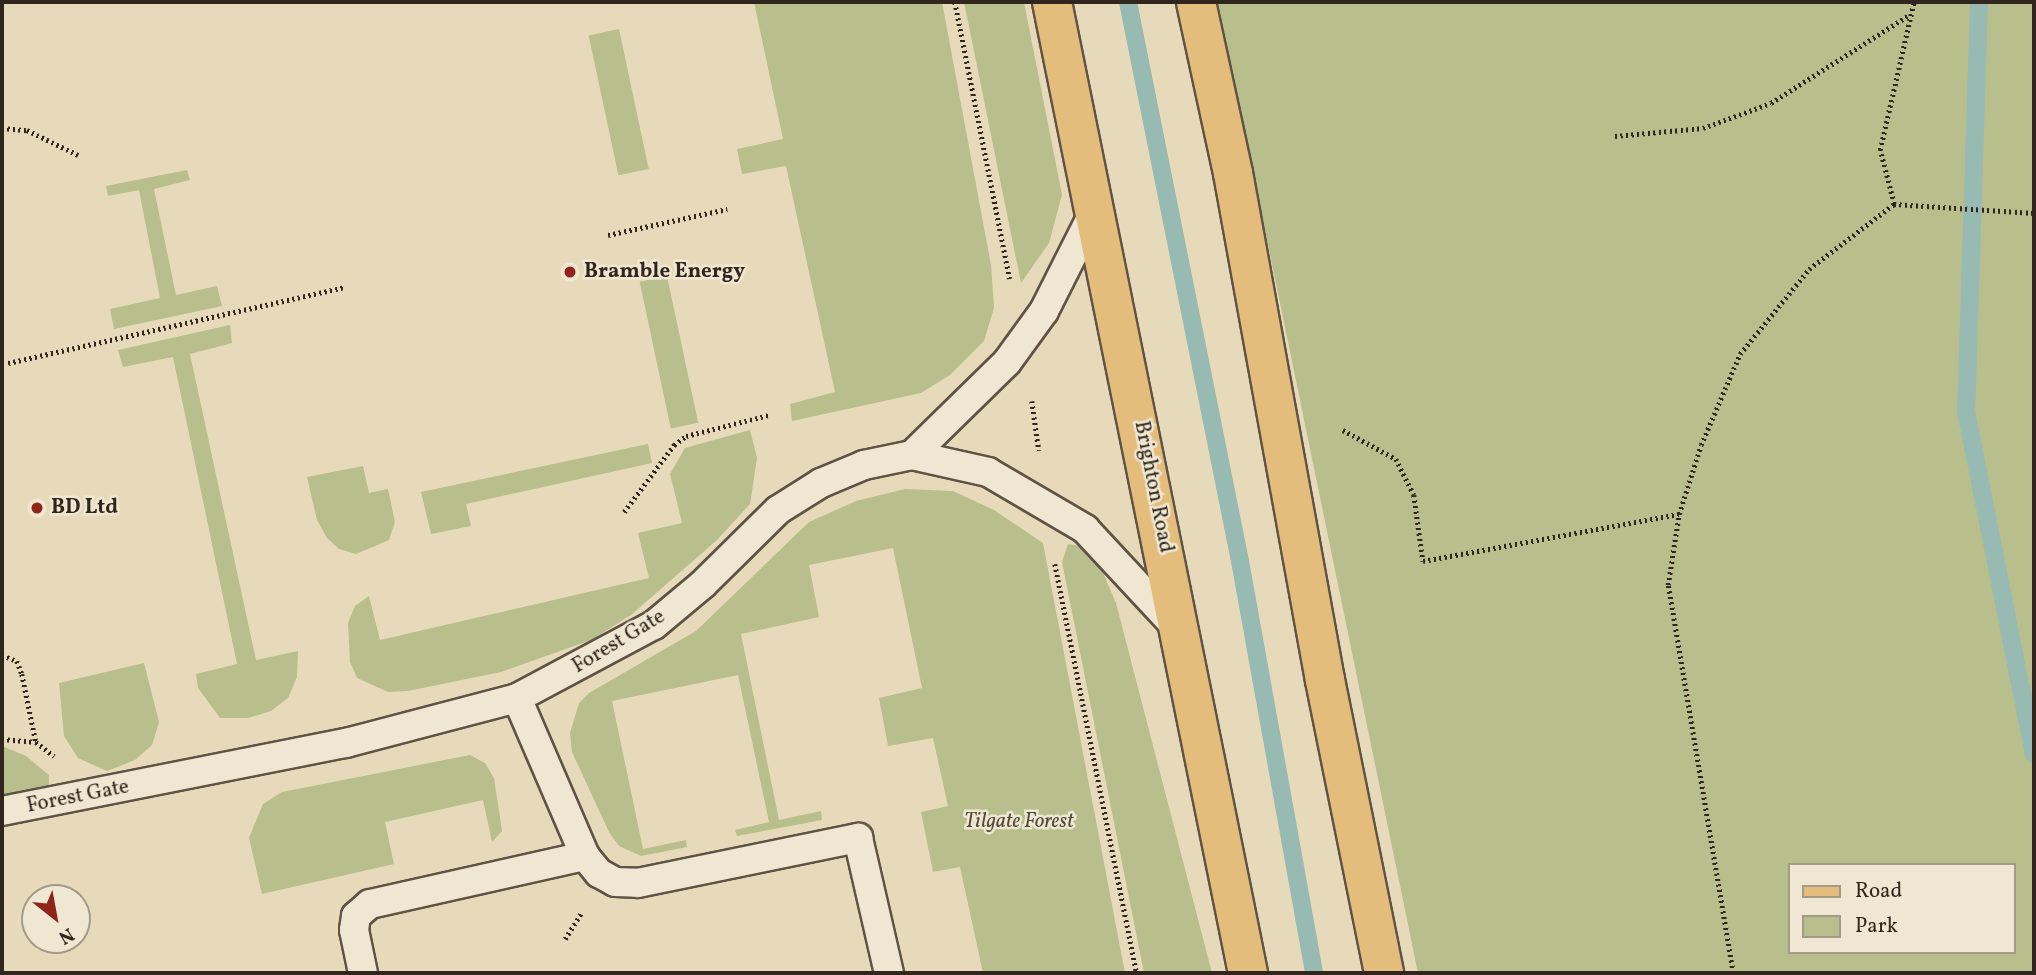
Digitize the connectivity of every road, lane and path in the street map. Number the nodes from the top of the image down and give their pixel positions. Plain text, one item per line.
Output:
1 (1052, 2) edge
2 (1196, 2) edge
3 (1914, 2) edge
4 (1909, 15) junction
5 (2, 128) edge
6 (1615, 136) dead end
7 (78, 155) dead end
8 (1894, 204) junction
9 (1097, 206) junction
10 (727, 209) dead end
11 (2034, 213) edge
12 (608, 235) dead end
13 (346, 287) dead end
14 (8, 363) dead end
15 (769, 415) dead end
16 (1343, 430) dead end
17 (912, 455) junction
18 (624, 512) dead end
19 (1679, 514) junction
20 (1182, 634) junction
21 (2, 655) edge
22 (517, 698) junction
23 (36, 742) dead end
24 (2, 811) edge
25 (585, 856) junction
26 (363, 973) edge
27 (888, 973) edge
28 (1248, 973) edge
29 (1384, 973) edge
30 (1733, 973) edge

1 - 9 main road, Brighton Road
2 - 29 main road
3 - 4 path
4 - 6 path
4 - 8 path
5 - 7 path
8 - 11 path
8 - 19 path
9 - 17 lane
9 - 20 main road, Brighton Road
10 - 12 path
13 - 14 path
15 - 18 path
16 - 19 path
17 - 20 lane, Forest Gate
17 - 22 lane, Forest Gate
19 - 30 path
20 - 28 main road, Brighton Road
21 - 23 path
22 - 24 lane, Forest Gate
22 - 25 lane
25 - 26 lane
25 - 27 lane

